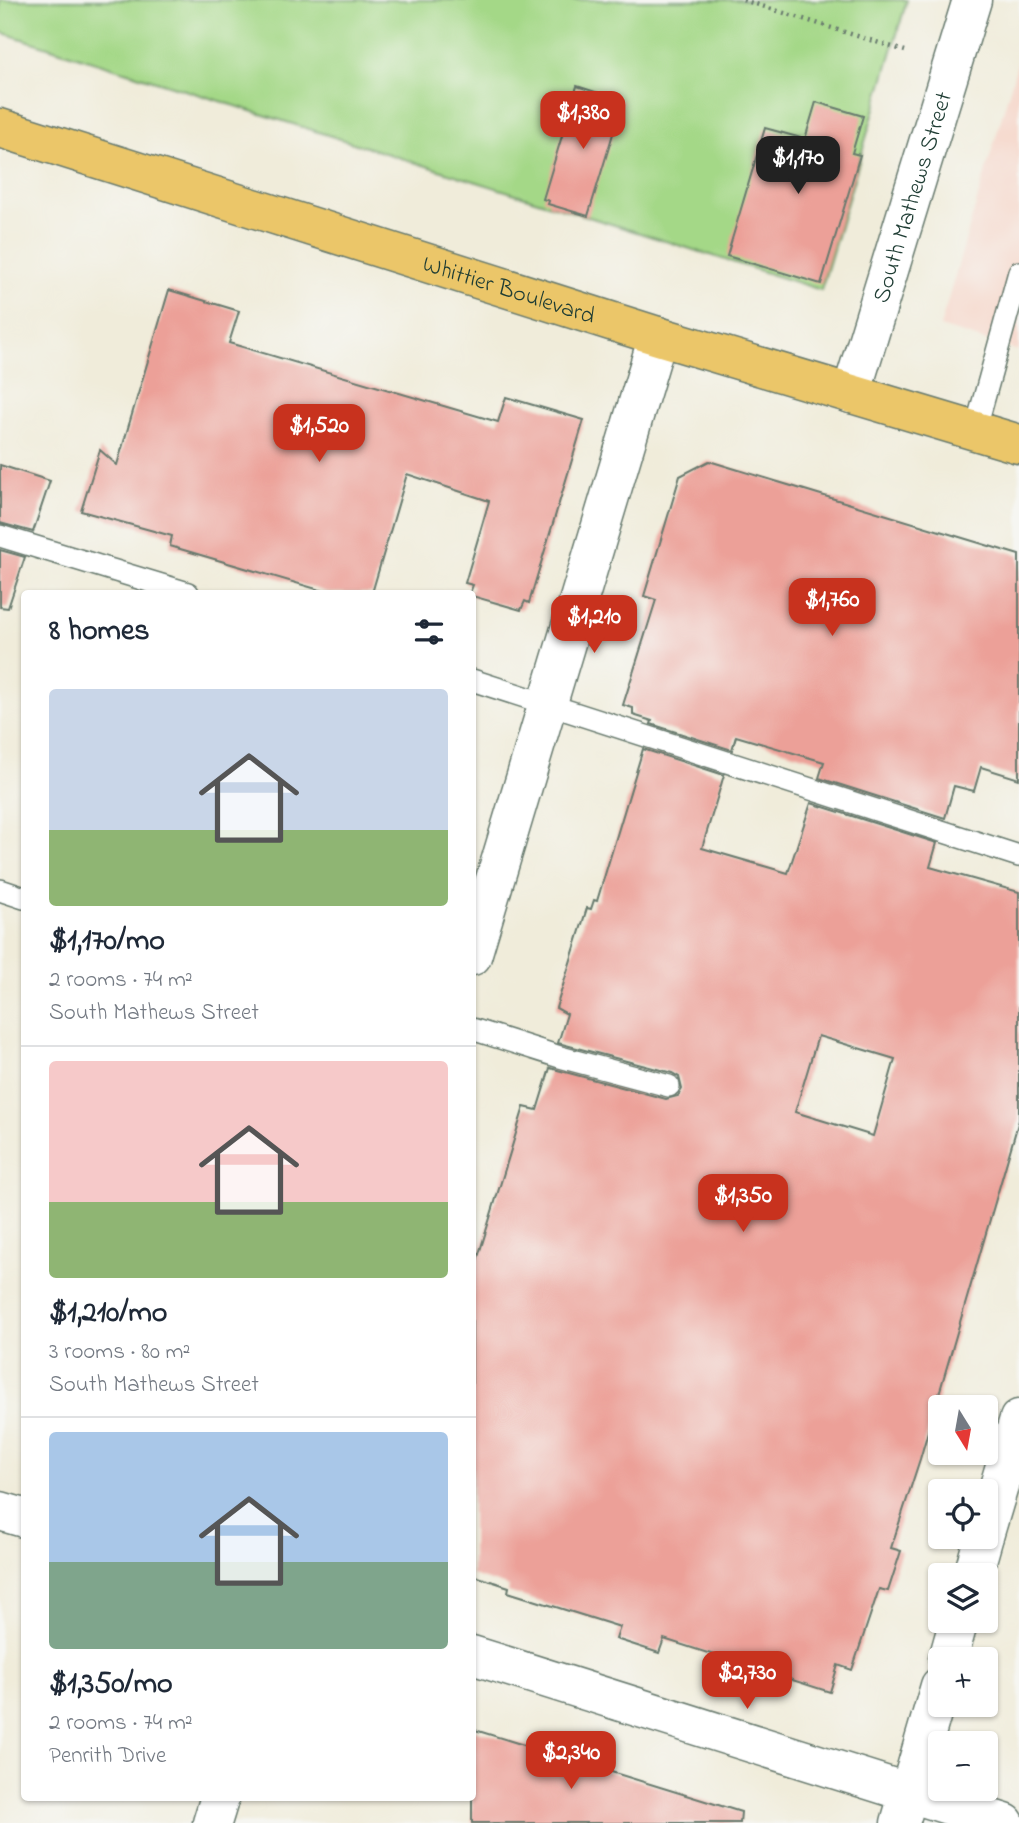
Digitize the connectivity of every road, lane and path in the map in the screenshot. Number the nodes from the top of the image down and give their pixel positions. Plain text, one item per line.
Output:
1 (743, 0) edge
2 (972, 0) edge
3 (905, 51) dead end
4 (0, 128) edge
5 (1019, 272) edge
6 (659, 336) junction
7 (851, 394) junction
8 (975, 431) junction
9 (1019, 444) edge
10 (0, 536) edge
11 (178, 590) edge
12 (476, 681) edge
13 (548, 703) junction
14 (1019, 856) edge
15 (0, 890) edge
16 (21, 897) edge
17 (476, 943) edge
18 (476, 1030) edge
19 (669, 1086) dead end
20 (1019, 1419) edge
21 (998, 1491) edge
22 (0, 1511) edge
23 (21, 1517) edge
24 (476, 1657) edge
25 (931, 1717) edge
26 (219, 1801) edge
27 (904, 1808) edge
28 (212, 1823) edge
29 (1005, 1823) edge

1 - 3 path
2 - 7 street, South Mathews Street
4 - 6 main road, Whittier Boulevard
5 - 8 lane
6 - 7 main road, Whittier Boulevard
6 - 13 street
7 - 8 main road, Whittier Boulevard
8 - 9 main road, Whittier Boulevard
10 - 11 lane
12 - 13 lane
13 - 14 lane
13 - 17 street
15 - 16 lane
18 - 19 lane
20 - 21 street
22 - 23 street
24 - 27 street
25 - 27 street
26 - 28 street
27 - 29 street

